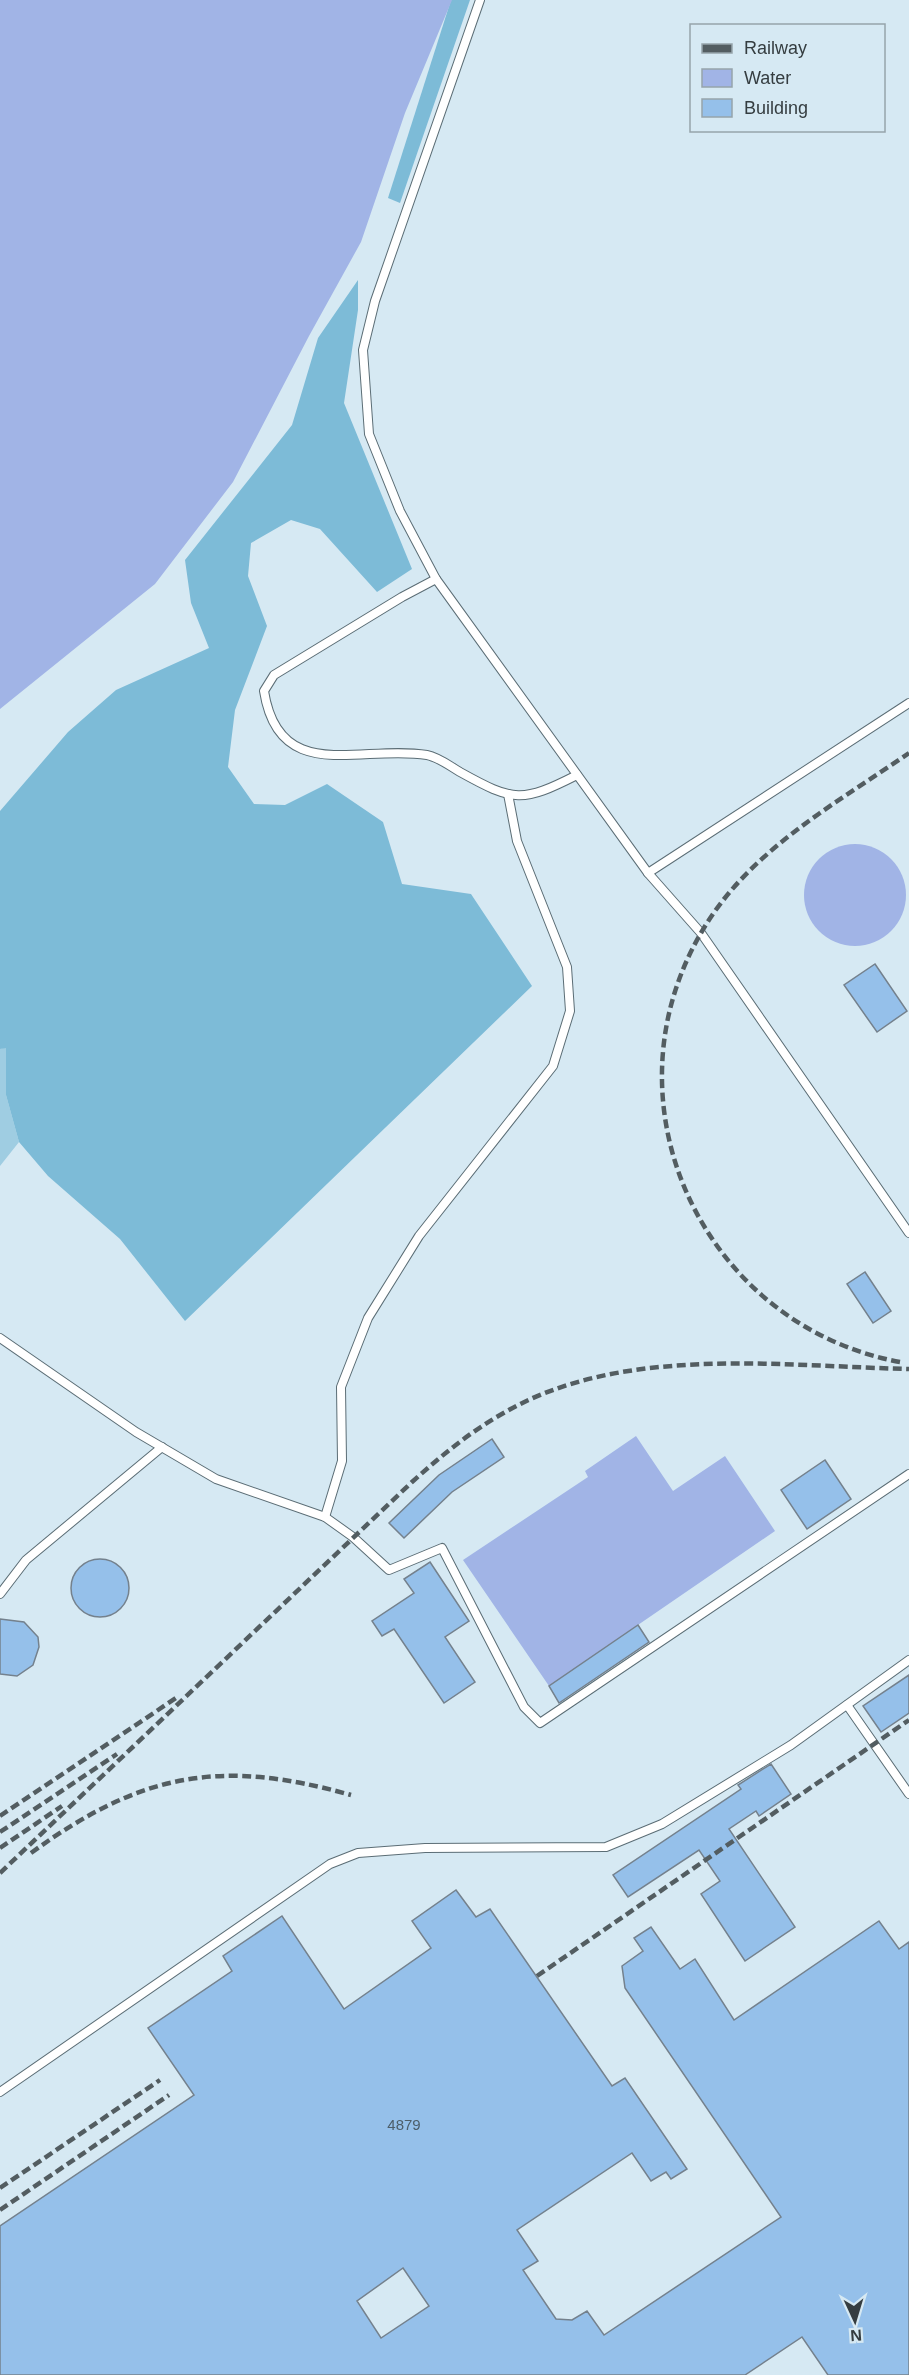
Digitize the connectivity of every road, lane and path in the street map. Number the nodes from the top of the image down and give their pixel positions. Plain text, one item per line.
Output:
1 (480, 0) edge
2 (436, 579) junction
3 (909, 703) edge
4 (578, 775) junction
5 (508, 794) junction
6 (648, 873) junction
7 (909, 1233) edge
8 (0, 1338) edge
9 (162, 1447) junction
10 (909, 1474) edge
11 (325, 1517) junction
12 (0, 1594) edge
13 (909, 1660) edge
14 (847, 1705) junction
15 (909, 1794) edge
16 (0, 2092) edge

1 - 2 lane
2 - 4 lane
2 - 5 lane
3 - 6 lane
4 - 5 lane
4 - 6 lane
5 - 11 lane
6 - 7 lane
8 - 9 lane
9 - 11 lane
9 - 12 lane
10 - 11 lane
13 - 14 lane
14 - 15 lane
14 - 16 lane

